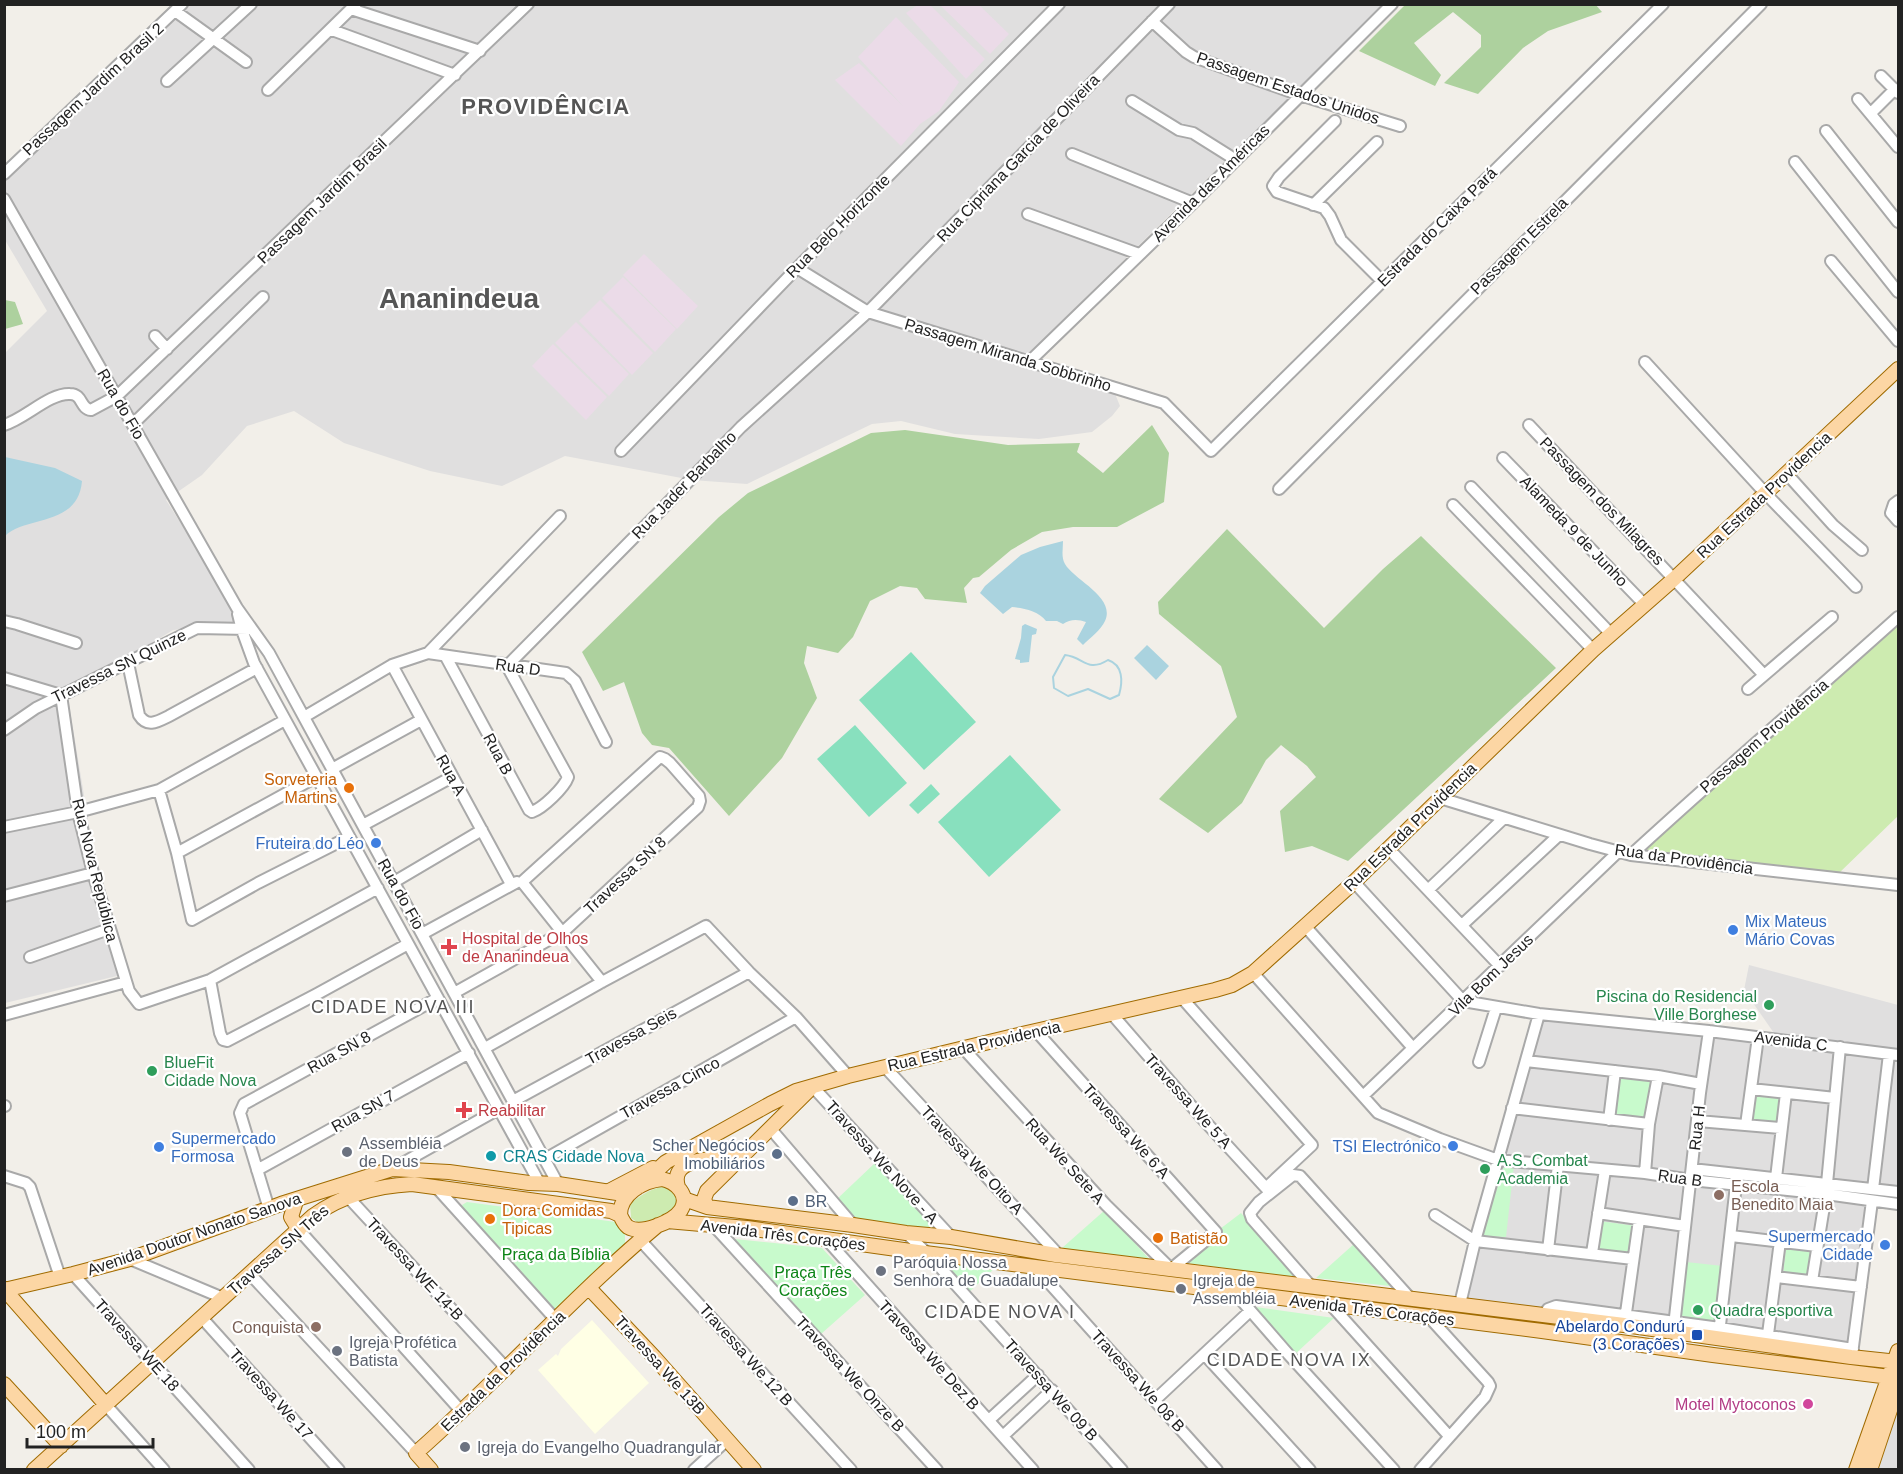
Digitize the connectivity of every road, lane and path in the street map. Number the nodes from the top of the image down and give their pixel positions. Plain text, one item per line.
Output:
1 (251, 4) edge
2 (528, 4) edge
3 (1059, 4) edge
4 (1168, 4) edge
5 (1392, 4) edge
6 (1663, 4) edge
7 (1761, 4) edge
8 (354, 7) edge
9 (179, 8) edge
10 (1152, 21) junction
11 (332, 30) junction
12 (213, 39) junction
13 (480, 51) junction
14 (246, 62) dead end
15 (454, 75) junction
16 (1881, 76) dead end
17 (167, 81) dead end
18 (268, 90) dead end
19 (1897, 91) edge
20 (1300, 95) junction
21 (1858, 99) dead end
22 (1132, 101) dead end
23 (1871, 113) junction
24 (1335, 122) dead end
25 (1400, 126) dead end
26 (1826, 131) dead end
27 (1377, 142) dead end
28 (1898, 145) edge
29 (1072, 154) dead end
30 (1236, 160) junction
31 (1795, 162) dead end
32 (4, 174) edge
33 (4, 199) edge
34 (1193, 203) junction
35 (1313, 205) junction
36 (1028, 214) dead end
37 (1899, 222) edge
38 (1139, 254) junction
39 (1831, 261) dead end
40 (796, 268) junction
41 (1382, 281) junction
42 (1899, 292) edge
43 (263, 297) dead end
44 (868, 312) junction
45 (155, 336) dead end
46 (1899, 341) edge
47 (167, 349) junction
48 (1030, 361) junction
49 (1645, 362) dead end
50 (1899, 369) edge
51 (117, 396) junction
52 (133, 424) junction
53 (4, 425) edge
54 (1529, 425) dead end
55 (621, 451) dead end
56 (1211, 451) joint
57 (1503, 459) dead end
58 (1787, 474) junction
59 (1471, 487) dead end
60 (1279, 489) dead end
61 (1766, 494) junction
62 (1898, 501) edge
63 (1453, 505) dead end
64 (560, 516) dead end
65 (1899, 520) edge
66 (1862, 550) dead end
67 (1675, 578) junction
68 (1856, 587) dead end
69 (1644, 604) junction
70 (1832, 617) dead end
71 (1899, 617) edge
72 (4, 621) edge
73 (247, 630) junction
74 (1611, 634) junction
75 (76, 643) dead end
76 (1593, 650) junction
77 (428, 653) junction
78 (446, 657) junction
79 (128, 663) junction
80 (392, 664) junction
81 (507, 666) junction
82 (257, 668) junction
83 (1764, 675) junction
84 (4, 678) edge
85 (1748, 689) dead end
86 (61, 695) junction
87 (304, 717) junction
88 (285, 720) junction
89 (421, 720) junction
90 (4, 730) edge
91 (606, 742) dead end
92 (332, 769) junction
93 (316, 777) junction
94 (452, 777) junction
95 (159, 790) junction
96 (1440, 798) junction
97 (78, 812) junction
98 (1503, 818) junction
99 (363, 825) junction
100 (4, 827) edge
101 (482, 830) junction
102 (1559, 835) junction
103 (349, 837) junction
104 (1389, 849) junction
105 (1618, 852) junction
106 (177, 853) junction
107 (1631, 855) junction
108 (93, 873) junction
109 (394, 882) junction
110 (1354, 882) junction
111 (516, 883) junction
112 (1899, 885) edge
113 (378, 888) junction
114 (1428, 890) junction
115 (4, 896) edge
116 (402, 898) junction
117 (387, 905) junction
118 (411, 914) junction
119 (396, 922) junction
120 (1462, 925) junction
121 (1305, 926) junction
122 (109, 929) junction
123 (563, 932) junction
124 (422, 934) junction
125 (408, 944) junction
126 (30, 957) dead end
127 (1500, 966) junction
128 (749, 972) junction
129 (1253, 973) junction
130 (210, 980) junction
131 (126, 982) junction
132 (602, 982) junction
133 (454, 993) junction
134 (438, 998) junction
135 (1182, 998) junction
136 (1463, 1001) junction
137 (1496, 1008) junction
138 (1110, 1013) junction
139 (1539, 1014) junction
140 (4, 1015) edge
141 (796, 1017) junction
142 (1036, 1031) junction
143 (1709, 1031) junction
144 (1758, 1037) junction
145 (1840, 1047) junction
146 (485, 1048) junction
147 (963, 1048) junction
148 (1413, 1048) junction
149 (469, 1053) junction
150 (1894, 1054) edge
151 (1526, 1061) junction
152 (1479, 1062) dead end
153 (885, 1067) junction
154 (1615, 1071) junction
155 (848, 1076) junction
156 (1658, 1076) junction
157 (1701, 1084) junction
158 (813, 1086) junction
159 (1751, 1089) junction
160 (1786, 1093) junction
161 (1363, 1096) junction
162 (1835, 1098) junction
163 (513, 1101) junction
164 (1512, 1108) junction
165 (499, 1109) junction
166 (1609, 1120) junction
167 (1698, 1121) junction
168 (1649, 1124) junction
169 (1746, 1125) junction
170 (770, 1128) junction
171 (1782, 1128) junction
172 (740, 1157) junction
173 (545, 1160) junction
174 (1498, 1160) junction
175 (666, 1162) junction
176 (1558, 1165) junction
177 (392, 1169) junction
178 (257, 1170) junction
179 (1605, 1170) junction
180 (1645, 1173) junction
181 (1692, 1175) junction
182 (4, 1176) edge
183 (1776, 1178) junction
184 (535, 1183) junction
185 (558, 1184) junction
186 (1736, 1185) junction
187 (436, 1186) junction
188 (576, 1188) junction
189 (636, 1189) junction
190 (1270, 1189) junction
191 (1825, 1189) junction
192 (609, 1192) junction
193 (1899, 1192) edge
194 (681, 1193) junction
195 (1873, 1195) junction
196 (348, 1197) junction
197 (529, 1200) junction
198 (296, 1201) junction
199 (1899, 1204) edge
200 (571, 1205) junction
201 (707, 1207) junction
202 (269, 1209) junction
203 (1598, 1213) junction
204 (1435, 1215) dead end
205 (1639, 1220) junction
206 (624, 1221) junction
207 (663, 1223) junction
208 (853, 1225) junction
209 (714, 1226) junction
210 (1685, 1226) junction
211 (299, 1230) junction
212 (906, 1233) junction
213 (1731, 1236) junction
214 (951, 1237) junction
215 (827, 1240) junction
216 (1475, 1240) junction
217 (641, 1241) junction
218 (1780, 1241) junction
219 (1816, 1246) junction
220 (1548, 1250) junction
221 (925, 1253) junction
222 (1592, 1253) junction
223 (1056, 1255) junction
224 (130, 1259) junction
225 (1633, 1259) junction
226 (619, 1260) junction
227 (1034, 1266) junction
228 (1171, 1269) junction
229 (250, 1274) junction
230 (67, 1276) junction
231 (1776, 1277) junction
232 (1812, 1281) junction
233 (1162, 1283) junction
234 (1310, 1285) junction
235 (1861, 1287) junction
236 (589, 1288) junction
237 (5, 1290) edge
238 (1235, 1293) junction
239 (223, 1298) junction
240 (1410, 1298) junction
241 (1460, 1304) junction
242 (1331, 1305) junction
243 (1250, 1311) junction
244 (1544, 1315) junction
245 (1429, 1317) junction
246 (202, 1318) junction
247 (556, 1320) junction
248 (1625, 1320) junction
249 (1674, 1327) junction
250 (1542, 1331) junction
251 (1720, 1333) junction
252 (1767, 1341) junction
253 (1852, 1353) junction
254 (1204, 1354) junction
255 (1897, 1358) edge
256 (152, 1362) junction
257 (507, 1369) junction
258 (1038, 1374) junction
259 (1896, 1380) edge
260 (4, 1384) edge
261 (1052, 1390) junction
262 (1155, 1400) junction
263 (106, 1405) junction
264 (462, 1412) junction
265 (989, 1420) junction
266 (1003, 1436) junction
267 (1449, 1436) junction
268 (727, 1440) junction
269 (61, 1446) junction
270 (416, 1453) junction
271 (937, 1469) edge
272 (34, 1470) edge
273 (164, 1470) edge
274 (249, 1470) edge
275 (339, 1470) edge
276 (432, 1470) edge
277 (694, 1470) edge
278 (754, 1470) edge
279 (851, 1470) edge
280 (1033, 1470) edge
281 (1122, 1470) edge
282 (1217, 1470) edge
283 (1310, 1470) edge
284 (1395, 1470) edge
285 (1420, 1470) edge
286 (1856, 1470) edge
287 (1870, 1470) edge

1 - 12 street
2 - 13 street, Passagem Jardim Brasil
3 - 40 street, Rua Belo Horizonte
4 - 10 street, Rua Cipriana Garcia de Oliveira
5 - 20 street, Avenida das Américas
6 - 41 street, Estrada do Caixa Pará
7 - 60 street, Passagem Estrela
8 - 11 street
8 - 13 street
9 - 12 street
9 - 32 street, Passagem Jardim Brasil 2
10 - 20 street, Passagem Estados Unidos
10 - 44 street, Rua Cipriana Garcia de Oliveira
11 - 15 street
11 - 18 street
12 - 14 street
12 - 17 street
13 - 15 street, Passagem Jardim Brasil
15 - 47 street, Passagem Jardim Brasil
16 - 19 street
19 - 23 street
20 - 25 street, Passagem Estados Unidos
20 - 30 street, Avenida das Américas
21 - 23 street
22 - 30 street
23 - 28 street
24 - 35 street
26 - 37 street
27 - 35 street
29 - 34 street
30 - 34 street, Avenida das Américas
31 - 42 street
33 - 51 street, Rua do Fio
34 - 38 street, Avenida das Américas
35 - 41 street
36 - 38 street
38 - 48 street, Avenida das Américas
39 - 46 street
40 - 44 street, Passagem Miranda Sobbrinho
40 - 55 street, Rua Belo Horizonte
41 - 56 street, Estrada do Caixa Pará
43 - 52 street
44 - 48 street, Passagem Miranda Sobbrinho
44 - 81 street, Rua Jader Barbalho
45 - 47 street
47 - 51 street, Passagem Jardim Brasil
48 - 56 street, Passagem Miranda Sobbrinho
49 - 61 street
50 - 58 main road, Rua Estrada Providencia
51 - 52 street, Rua do Fio
51 - 53 street, Passagem Jardim Brasil
52 - 73 street, Rua do Fio
54 - 67 street, Passagem dos Milagres
57 - 69 street, Alameda 9 de Junho
58 - 61 main road, Rua Estrada Providencia
58 - 66 street
59 - 74 street
61 - 67 main road, Rua Estrada Providencia
61 - 68 street
62 - 65 street
63 - 76 street
64 - 77 street
67 - 69 main road, Rua Estrada Providencia
67 - 83 street, Passagem dos Milagres
69 - 74 main road, Rua Estrada Providencia
70 - 83 street
71 - 107 street, Passagem Providência
72 - 75 street
73 - 79 street, Travessa SN Quinze
73 - 82 street, Rua do Fio
73 - 87 street, Rua do Fio
74 - 76 main road, Rua Estrada Providencia
76 - 96 main road, Rua Estrada Providencia
77 - 78 street, Rua D
77 - 80 street, Rua D
78 - 81 street, Rua D
78 - 81 street, Rua B
79 - 82 street
79 - 86 street, Travessa SN Quinze
80 - 87 street, Rua D
80 - 89 street, Rua A
81 - 91 street, Rua D
82 - 88 street, Rua do Fio
83 - 85 street
84 - 86 street
86 - 90 street, Travessa SN Quinze
86 - 97 street, Rua Nova República
87 - 92 street, Rua do Fio
88 - 93 street, Rua do Fio
88 - 95 street
89 - 92 street
89 - 94 street, Rua A
92 - 99 street, Rua do Fio
93 - 103 street, Rua do Fio
93 - 106 street
94 - 99 street
94 - 101 street, Rua A
95 - 97 street
95 - 106 street
96 - 98 street, Rua da Providência
96 - 104 main road, Rua Estrada Providencia
97 - 100 street
97 - 108 street, Rua Nova República
98 - 102 street, Rua da Providência
98 - 114 street
99 - 109 street, Rua do Fio
101 - 109 street
101 - 111 street, Rua A
102 - 105 street, Rua da Providência
102 - 120 street
103 - 106 street
103 - 113 street, Rua do Fio
104 - 110 main road, Rua Estrada Providencia
104 - 114 street
105 - 107 street, Rua da Providência
105 - 127 street, Vila Bom Jesus
107 - 112 street, Rua da Providência
108 - 115 street
108 - 122 street, Rua Nova República
109 - 116 street, Rua do Fio
110 - 121 main road, Rua Estrada Providencia
110 - 136 street
111 - 123 street, Rua A
111 - 123 street, Travessa SN 8
111 - 124 street
113 - 117 street, Rua do Fio
113 - 130 street
114 - 120 street
116 - 117 street
116 - 118 street, Rua do Fio
117 - 119 street, Rua do Fio
118 - 119 street
118 - 124 street, Rua do Fio
119 - 125 street, Rua do Fio
120 - 127 street
121 - 129 main road, Rua Estrada Providencia
121 - 148 street
122 - 126 street
122 - 131 street, Rua Nova República
123 - 132 street, Rua A
123 - 133 street, Travessa SN 8
124 - 133 street, Rua do Fio
125 - 130 street
125 - 134 street, Rua do Fio
127 - 136 street, Vila Bom Jesus
128 - 132 street
128 - 141 street
128 - 163 street, Travessa Seis
129 - 135 main road, Rua Estrada Providencia
129 - 161 street, Rua B
130 - 131 street, Rua Nova República
131 - 140 street
132 - 146 street
133 - 146 street, Rua do Fio
134 - 149 street, Rua do Fio
134 - 178 street, Rua SN 8
135 - 138 main road, Rua Estrada Providencia
135 - 190 street
136 - 137 street, Avenida C
136 - 148 street, Vila Bom Jesus
137 - 139 street, Avenida C
137 - 152 street
138 - 142 main road, Rua Estrada Providencia
138 - 190 street, Travessa We 5 A
139 - 143 street, Avenida C
139 - 151 street
141 - 155 street
141 - 173 street, Travessa Cinco
142 - 147 main road, Rua Estrada Providencia
142 - 228 street, Travessa We 6 A
143 - 144 street, Avenida C
143 - 157 street, Rua H
144 - 145 street, Avenida C
144 - 159 street
145 - 150 street, Avenida C
145 - 162 street
146 - 163 street, Rua do Fio
147 - 153 main road, Rua Estrada Providencia
147 - 228 street, Rua We Sete A
148 - 161 street, Vila Bom Jesus
149 - 165 street, Rua do Fio
149 - 178 street, Rua SN 7
150 - 195 street
151 - 154 street
151 - 164 street
153 - 155 main road, Rua Estrada Providencia
153 - 223 street, Travessa We Oito A
154 - 156 street
154 - 166 street
155 - 158 main road, Rua Estrada Providencia
156 - 157 street
156 - 168 street
157 - 167 street, Rua H
158 - 170 main road, Rua Estrada Providencia
158 - 175 main road, Rua Estrada Providencia
158 - 214 street, Travessa We Nove - A
159 - 160 street
159 - 169 street
160 - 162 street
160 - 171 street
161 - 174 street, Rua B
162 - 191 street
163 - 173 street, Rua do Fio
164 - 166 street
164 - 174 street
165 - 177 street
165 - 184 street, Rua do Fio
166 - 168 street
167 - 169 street
167 - 181 street, Rua H
168 - 180 street
169 - 171 street
170 - 172 main road, Rua Estrada Providencia
170 - 208 street
171 - 183 street
172 - 194 main road
172 - 201 main road, Rua Estrada Providencia
173 - 185 street, Rua do Fio
174 - 176 street, Rua B
174 - 216 street
175 - 189 main road, Rua Estrada Providencia
175 - 192 main road
176 - 179 street, Rua B
176 - 220 street
177 - 184 main road, Avenida Doutor Nonato Sanova
177 - 198 main road, Avenida Doutor Nonato Sanova
178 - 202 street
179 - 180 street, Rua B
179 - 203 street
180 - 181 street, Rua B
181 - 183 street, Rua B
181 - 186 street, Rua B
181 - 210 street, Rua H
182 - 230 street
183 - 191 street, Rua B
184 - 185 main road, Avenida Doutor Nonato Sanova
184 - 197 main road
185 - 188 main road, Avenida Doutor Nonato Sanova
186 - 191 street, Rua B
186 - 213 street
187 - 196 main road, Travessa SN Três
187 - 197 main road, Travessa SN Três
187 - 247 street
188 - 192 main road, Avenida Doutor Nonato Sanova
188 - 200 main road
189 - 192 main road, Avenida Doutor Nonato Sanova
189 - 194 main road
189 - 206 main road
190 - 234 street
190 - 240 street
191 - 195 street, Rua B
191 - 219 street
193 - 195 street, Rua B
194 - 201 main road, Avenida Três Corações
194 - 207 main road
195 - 199 street, Rua B
195 - 235 street
196 - 211 main road, Travessa SN Três
196 - 257 street, Travessa WE 14-B
197 - 200 main road, Travessa SN Três
198 - 202 main road, Avenida Doutor Nonato Sanova
198 - 211 main road
200 - 206 main road, Travessa SN Três
201 - 208 main road, Avenida Três Corações
202 - 224 main road, Avenida Doutor Nonato Sanova
203 - 205 street
203 - 222 street
204 - 216 street
205 - 210 street
205 - 225 street
206 - 207 main road
206 - 226 main road
207 - 209 main road, Avenida Três Corações
207 - 217 main road, Estrada da Providência
208 - 212 main road, Avenida Três Corações
209 - 215 main road, Avenida Três Corações
209 - 271 street, Travessa We Onze B
210 - 249 street, Rua H
211 - 229 main road, Travessa SN Três
211 - 264 street
212 - 214 main road, Avenida Três Corações
212 - 221 street, Travessa We 09 B
213 - 218 street
213 - 251 street
214 - 223 main road, Avenida Três Corações
215 - 221 main road, Avenida Três Corações
215 - 265 street, Travessa We Dez B
216 - 220 street
216 - 241 street
217 - 226 main road, Estrada da Providência
217 - 279 street, Travessa We 12 B
218 - 219 street
218 - 231 street
219 - 232 street
220 - 222 street
221 - 227 main road, Avenida Três Corações
221 - 258 street, Travessa We 09 B
222 - 225 street
223 - 228 main road, Avenida Três Corações
224 - 230 main road, Avenida Doutor Nonato Sanova
224 - 239 street
225 - 248 street
226 - 236 main road, Estrada da Providência
227 - 233 main road, Avenida Três Corações
227 - 262 street, Travessa We 08 B
228 - 233 main road
228 - 234 main road, Avenida Três Corações
229 - 239 main road, Travessa SN Três
229 - 270 street
230 - 237 main road, Avenida Doutor Nonato Sanova
230 - 256 street, Travessa WE 18
231 - 232 street
231 - 252 street
232 - 235 street
233 - 238 main road, Avenida Três Corações
234 - 240 main road, Avenida Três Corações
235 - 253 street
236 - 247 main road, Estrada da Providência
236 - 268 main road, Travessa We 13B
237 - 263 main road
238 - 242 main road, Avenida Três Corações
238 - 243 street
239 - 246 main road, Travessa SN Três
240 - 241 main road, Avenida Três Corações
241 - 244 main road, Avenida Três Corações
242 - 245 main road, Avenida Três Corações
242 - 267 street
243 - 254 street
243 - 284 street
244 - 248 main road, Avenida Três Corações
244 - 250 main road
245 - 250 main road, Avenida Três Corações
245 - 267 street
246 - 256 main road, Travessa SN Três
246 - 275 street, Travessa We 17
247 - 257 main road, Estrada da Providência
248 - 249 main road, Avenida Três Corações
249 - 251 main road, Avenida Três Corações
250 - 259 main road, Avenida Três Corações
251 - 252 main road, Avenida Três Corações
252 - 253 main road, Avenida Três Corações
253 - 255 main road, Avenida Três Corações
254 - 262 street
254 - 283 street
255 - 259 main road
256 - 263 main road, Travessa SN Três
256 - 274 street, Travessa WE 18
257 - 264 main road, Estrada da Providência
258 - 261 street, Travessa We 09 B
258 - 265 street
259 - 286 main road
259 - 287 main road
260 - 269 main road
261 - 266 street
261 - 281 street, Travessa We 09 B
262 - 282 street, Travessa We 08 B
263 - 269 main road, Travessa SN Três
263 - 273 street
264 - 270 main road, Estrada da Providência
265 - 266 street, Travessa We Dez B
266 - 280 street, Travessa We Dez B
267 - 285 street
268 - 277 street
268 - 278 main road, Travessa We 13B
269 - 272 main road, Travessa SN Três
270 - 276 main road

